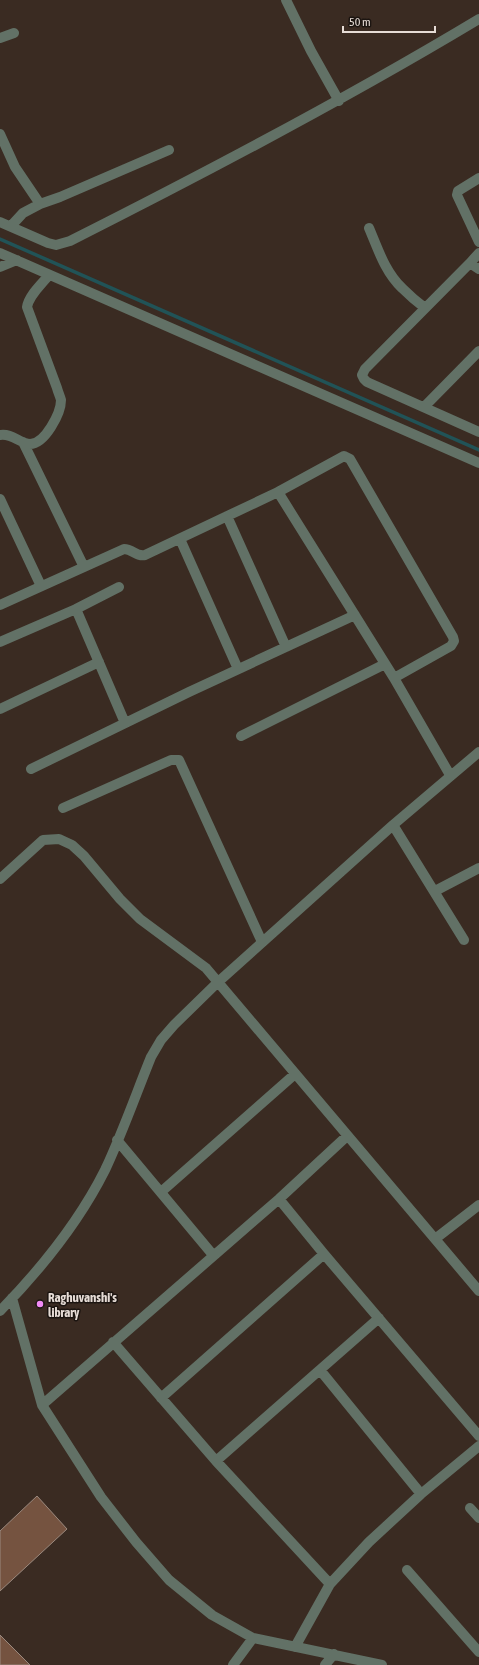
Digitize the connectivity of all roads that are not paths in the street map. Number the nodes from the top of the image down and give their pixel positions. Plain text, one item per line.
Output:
1 (286, 0) edge
2 (479, 18) edge
3 (14, 33) dead end
4 (0, 38) edge
5 (339, 101) junction
6 (0, 134) edge
7 (169, 150) dead end
8 (479, 178) edge
9 (40, 204) junction
10 (3, 224) edge
11 (369, 228) dead end
12 (479, 242) edge
13 (0, 253) edge
14 (479, 253) edge
15 (17, 260) junction
16 (470, 263) junction
17 (0, 267) edge
18 (479, 269) edge
19 (49, 275) junction
20 (425, 308) junction
21 (479, 351) edge
22 (424, 407) junction
23 (479, 432) edge
24 (0, 435) edge
25 (23, 442) junction
26 (479, 463) edge
27 (278, 492) junction
28 (0, 499) edge
29 (228, 516) junction
30 (180, 539) junction
31 (84, 567) junction
32 (41, 586) junction
33 (119, 587) dead end
34 (0, 605) edge
35 (76, 609) junction
36 (354, 615) junction
37 (0, 642) edge
38 (286, 647) junction
39 (99, 662) junction
40 (385, 664) junction
41 (238, 669) junction
42 (394, 678) junction
43 (0, 709) edge
44 (125, 723) junction
45 (241, 736) dead end
46 (479, 752) edge
47 (31, 769) dead end
48 (450, 775) junction
49 (63, 808) dead end
50 (393, 825) junction
51 (479, 868) edge
52 (0, 879) edge
53 (435, 891) junction
54 (464, 940) dead end
55 (262, 942) junction
56 (217, 983) junction
57 (295, 1074) junction
58 (347, 1136) junction
59 (117, 1140) junction
60 (161, 1192) junction
61 (279, 1199) junction
62 (479, 1205) edge
63 (435, 1239) junction
64 (324, 1254) junction
65 (213, 1255) junction
66 (479, 1291) edge
67 (12, 1298) junction
68 (0, 1311) edge
69 (379, 1318) junction
70 (113, 1342) junction
71 (320, 1370) junction
72 (161, 1398) junction
73 (42, 1405) junction
74 (479, 1436) edge
75 (479, 1446) edge
76 (216, 1461) junction
77 (421, 1494) junction
78 (470, 1508) dead end
79 (479, 1518) edge
80 (408, 1570) dead end
81 (330, 1584) junction
82 (253, 1638) junction
83 (295, 1647) junction
84 (479, 1652) edge
85 (334, 1654) junction
86 (233, 1665) edge
87 (325, 1665) edge
88 (382, 1665) edge

1 - 5 street
2 - 5 street
3 - 4 street
5 - 10 street
6 - 9 street
7 - 9 street
8 - 12 street
9 - 10 street
11 - 20 street
13 - 15 street
14 - 16 street
15 - 17 street
15 - 19 street
16 - 18 street
16 - 20 street
19 - 25 street
19 - 26 street
20 - 22 street
21 - 22 street
22 - 23 street
24 - 25 street
25 - 31 street
27 - 29 street
27 - 36 street
27 - 42 street
28 - 32 street
29 - 30 street
29 - 38 street
30 - 31 street
30 - 41 street
31 - 32 street
32 - 34 street
33 - 35 street
35 - 37 street
35 - 39 street
36 - 38 street
36 - 40 street
38 - 41 street
39 - 43 street
39 - 44 street
40 - 42 street
40 - 45 street
41 - 44 street
42 - 48 street
44 - 47 street
46 - 48 street
48 - 50 street
49 - 55 street
50 - 53 street
50 - 55 street
51 - 53 street
52 - 56 street
53 - 54 street
55 - 56 street
56 - 57 street
56 - 59 street
57 - 58 street
57 - 60 street
58 - 61 street
58 - 63 street
59 - 60 street
59 - 67 street
60 - 65 street
61 - 64 street
61 - 65 street
62 - 63 street
63 - 66 street
64 - 69 street
64 - 72 street
65 - 70 street
67 - 68 street
67 - 73 street
69 - 71 street
69 - 74 street
70 - 72 street
70 - 73 street
71 - 76 street
71 - 77 street
72 - 76 street
73 - 82 street
75 - 77 street
76 - 81 street
77 - 81 street
78 - 79 street
80 - 84 street
81 - 83 street
82 - 83 street
82 - 86 street
83 - 85 street
85 - 87 street
85 - 88 street

